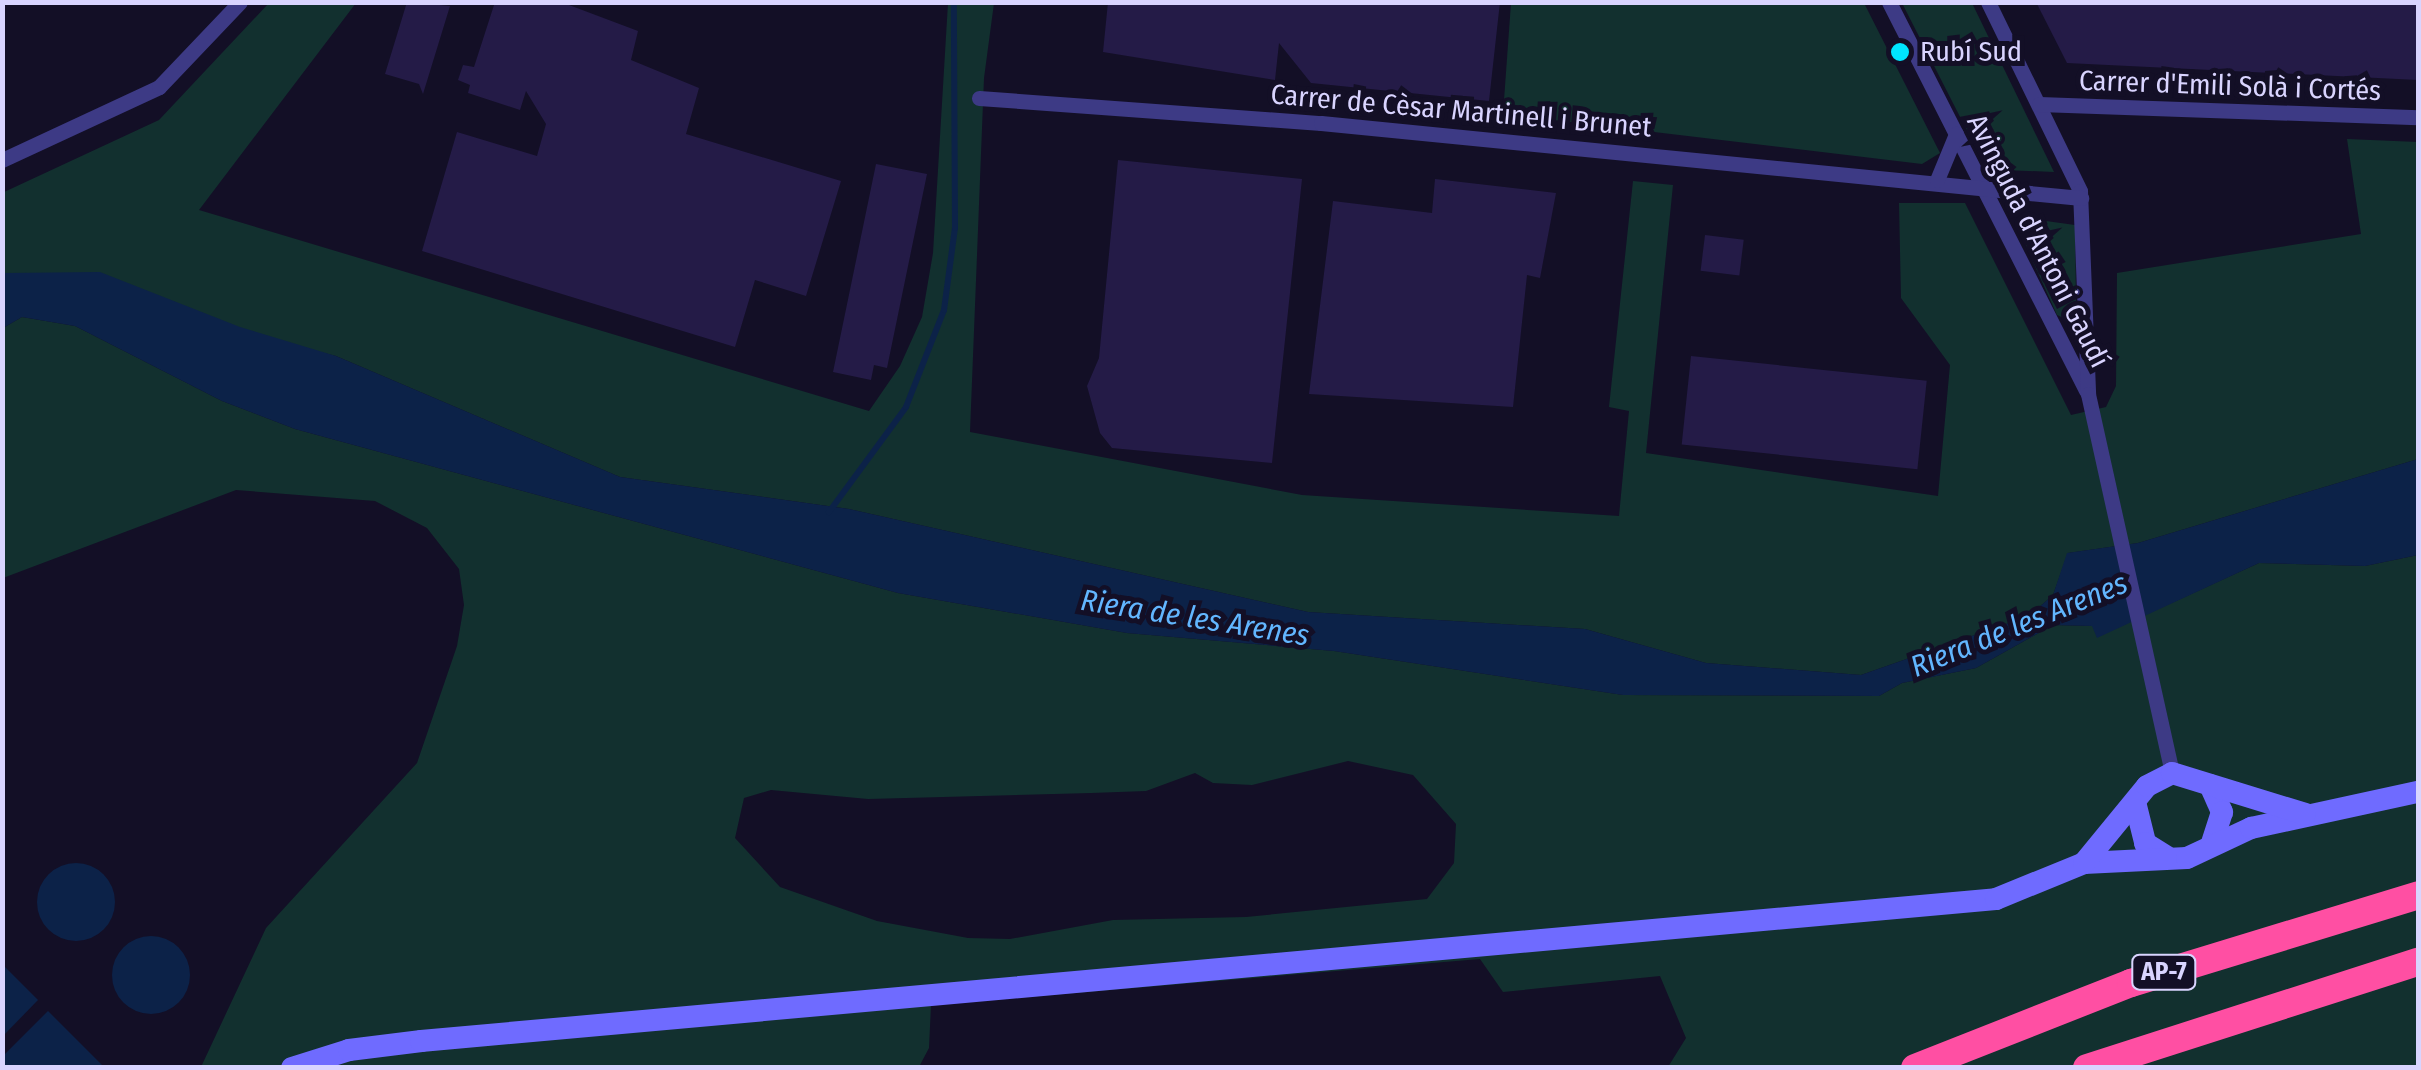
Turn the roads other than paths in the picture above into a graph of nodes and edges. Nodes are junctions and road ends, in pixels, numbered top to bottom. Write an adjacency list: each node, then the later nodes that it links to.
1 (240, 2): 8 (street)
2 (1889, 2): 7 (street, Avinguda d'Antoni Gaudí)
3 (1988, 2): 5 (street, Avinguda d'Antoni Gaudí)
4 (979, 98): 9 (street, Carrer de Cèsar Martinell i Brunet)
5 (2039, 104): 6 (street, Carrer d'Emili Solà i Cortés); 11 (street, Avinguda d'Antoni Gaudí)
6 (2418, 117)
7 (1956, 134): 9 (street); 10 (street, Avinguda d'Antoni Gaudí)
8 (2, 160)
9 (1937, 180): 10 (street, Carrer de Cèsar Martinell i Brunet)
10 (1982, 184): 11 (street, Carrer de Cèsar Martinell i Brunet); 12 (street, Avinguda d'Antoni Gaudí)
11 (2081, 198): 12 (street, Avinguda d'Antoni Gaudí)
12 (2088, 394): 13 (street, Avinguda d'Antoni Gaudí)
13 (2172, 773): 14 (main road); 16 (main road)
14 (2210, 785): 17 (main road); 18 (main road)
15 (2418, 792): 17 (main road)
16 (2136, 806): 19 (main road); 20 (main road)
17 (2305, 814): 18 (main road)
18 (2211, 844): 19 (main road)
19 (2166, 856): 20 (main road)
20 (2084, 863): 23 (main road)
21 (2418, 895): 24 (highway, AP-7)
22 (2418, 962): 25 (highway, AP-7)
23 (292, 1068)
24 (1915, 1068)
25 (2087, 1068)

